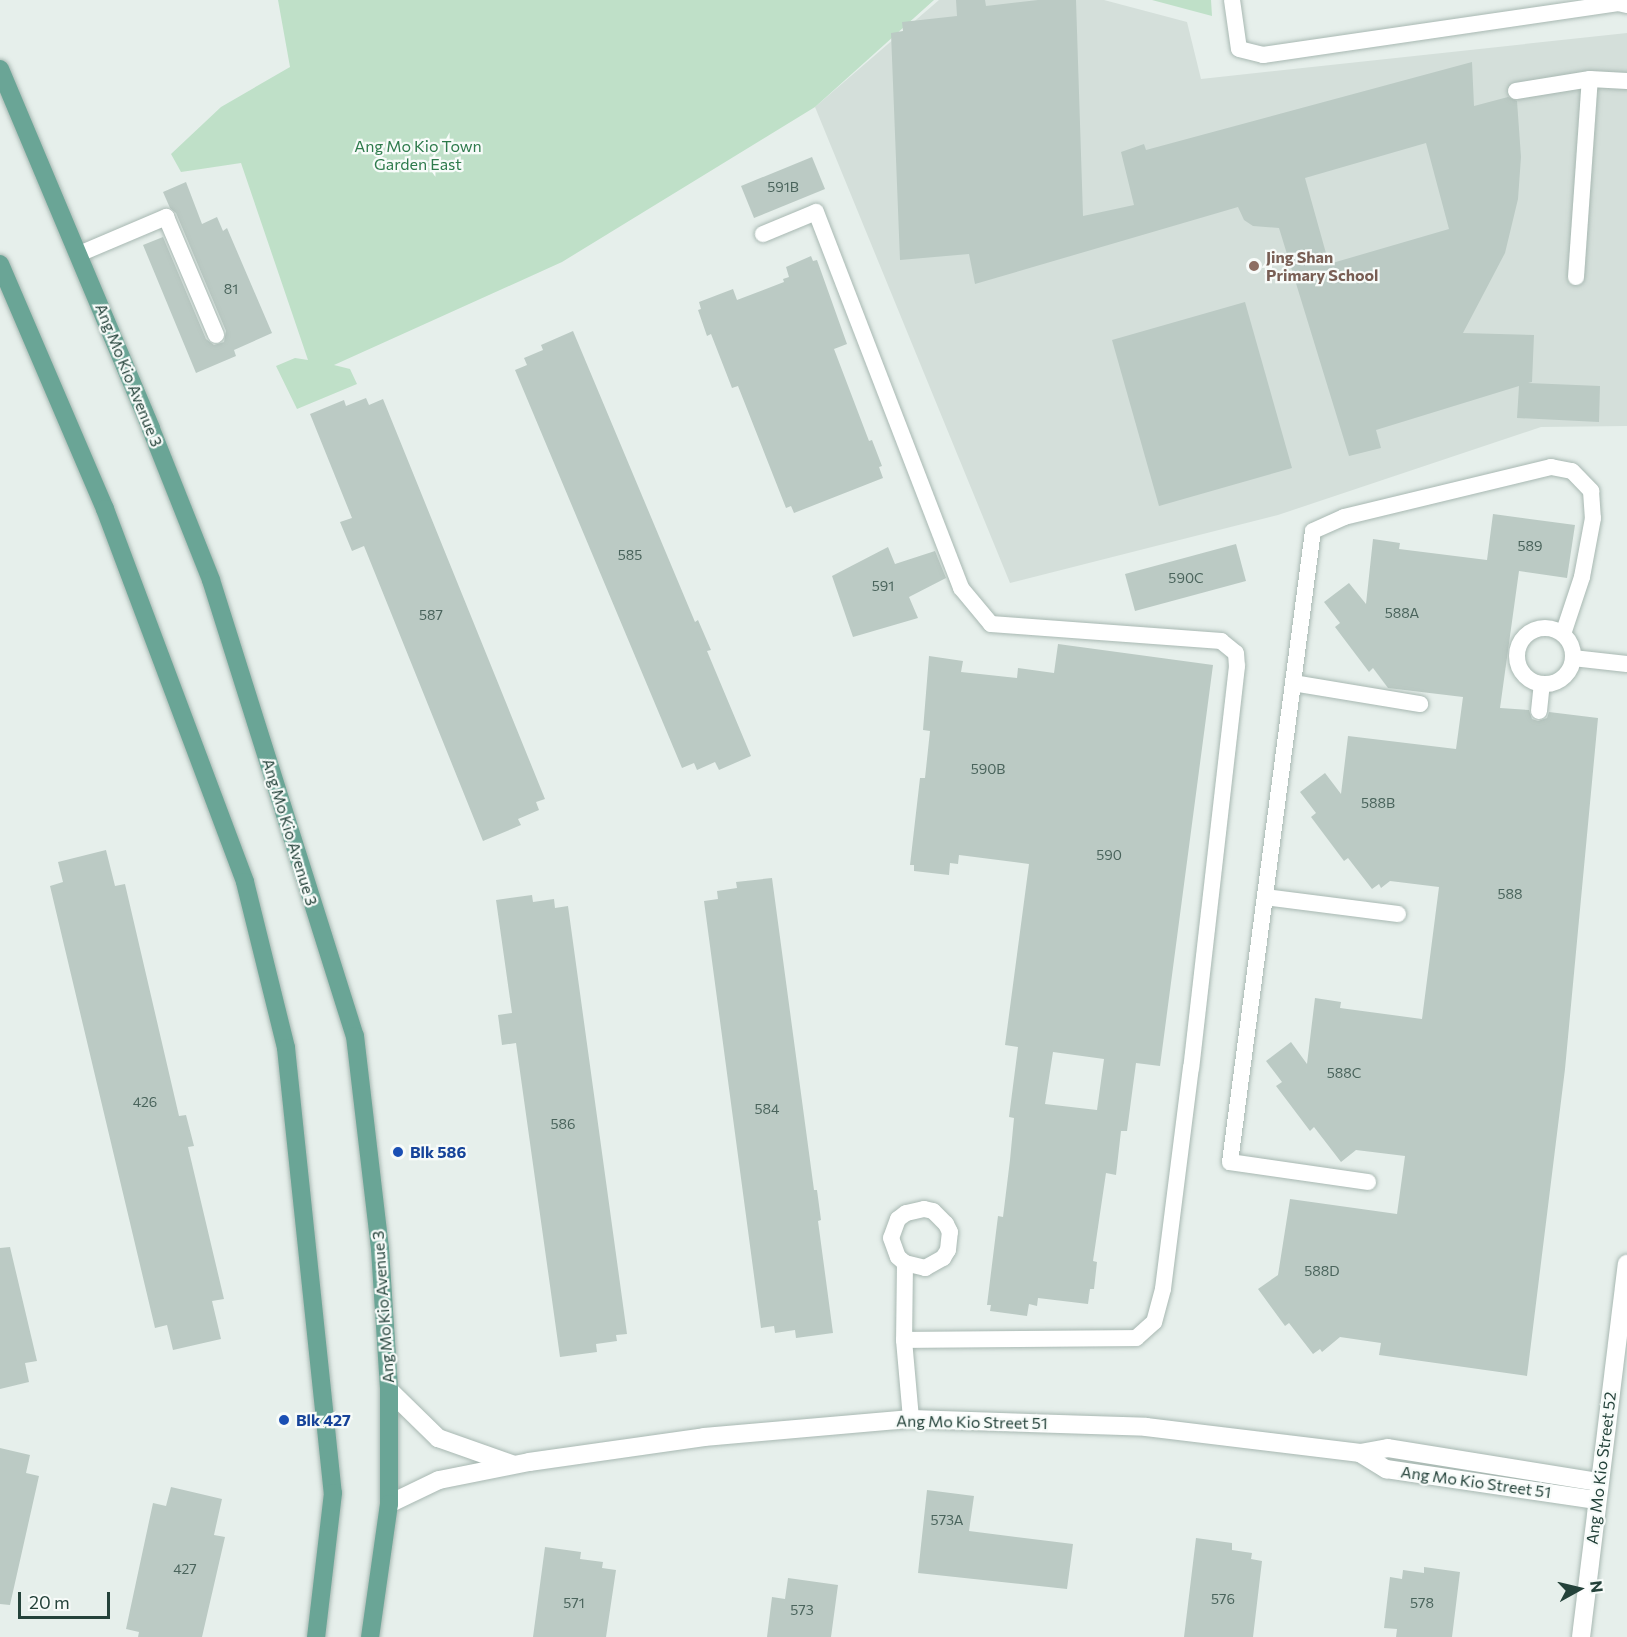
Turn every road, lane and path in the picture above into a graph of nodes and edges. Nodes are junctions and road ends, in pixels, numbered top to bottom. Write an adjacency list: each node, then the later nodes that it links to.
1 (1232, 0): 3 (lane)
2 (1621, 3): 3 (lane)
3 (1522, 8)
4 (0, 69): 9 (main road, Ang Mo Kio Avenue 3)
5 (1590, 79): 6 (lane); 7 (lane); 11 (lane)
6 (1627, 81)
7 (1516, 91)
8 (763, 234): 25 (lane)
9 (79, 254): 12 (lane); 26 (main road, Ang Mo Kio Avenue 3)
10 (0, 264): 31 (main road)
11 (1576, 277)
12 (216, 335)
13 (1563, 634): 14 (lane); 16 (lane); 17 (lane)
14 (1573, 658): 15 (lane); 17 (lane)
15 (1627, 664)
16 (1293, 683): 18 (lane); 20 (lane)
17 (1542, 684): 19 (lane)
18 (1420, 704)
19 (1539, 711)
20 (1265, 897): 21 (lane); 22 (lane)
21 (1398, 914)
22 (1368, 1182)
23 (905, 1263): 25 (lane)
24 (1627, 1264): 29 (street, Ang Mo Kio Street 52)
25 (904, 1340): 27 (lane)
26 (389, 1390): 28 (street, Ang Mo Kio Street 51); 30 (main road, Ang Mo Kio Avenue 3)
27 (910, 1419): 28 (street, Ang Mo Kio Street 51); 29 (street, Ang Mo Kio Street 51)
28 (514, 1465): 30 (street, Ang Mo Kio Street 51)
29 (1598, 1491): 33 (street, Ang Mo Kio Street 52)
30 (389, 1504): 32 (main road, Ang Mo Kio Avenue 3)
31 (316, 1637)
32 (370, 1637)
33 (1581, 1637)

